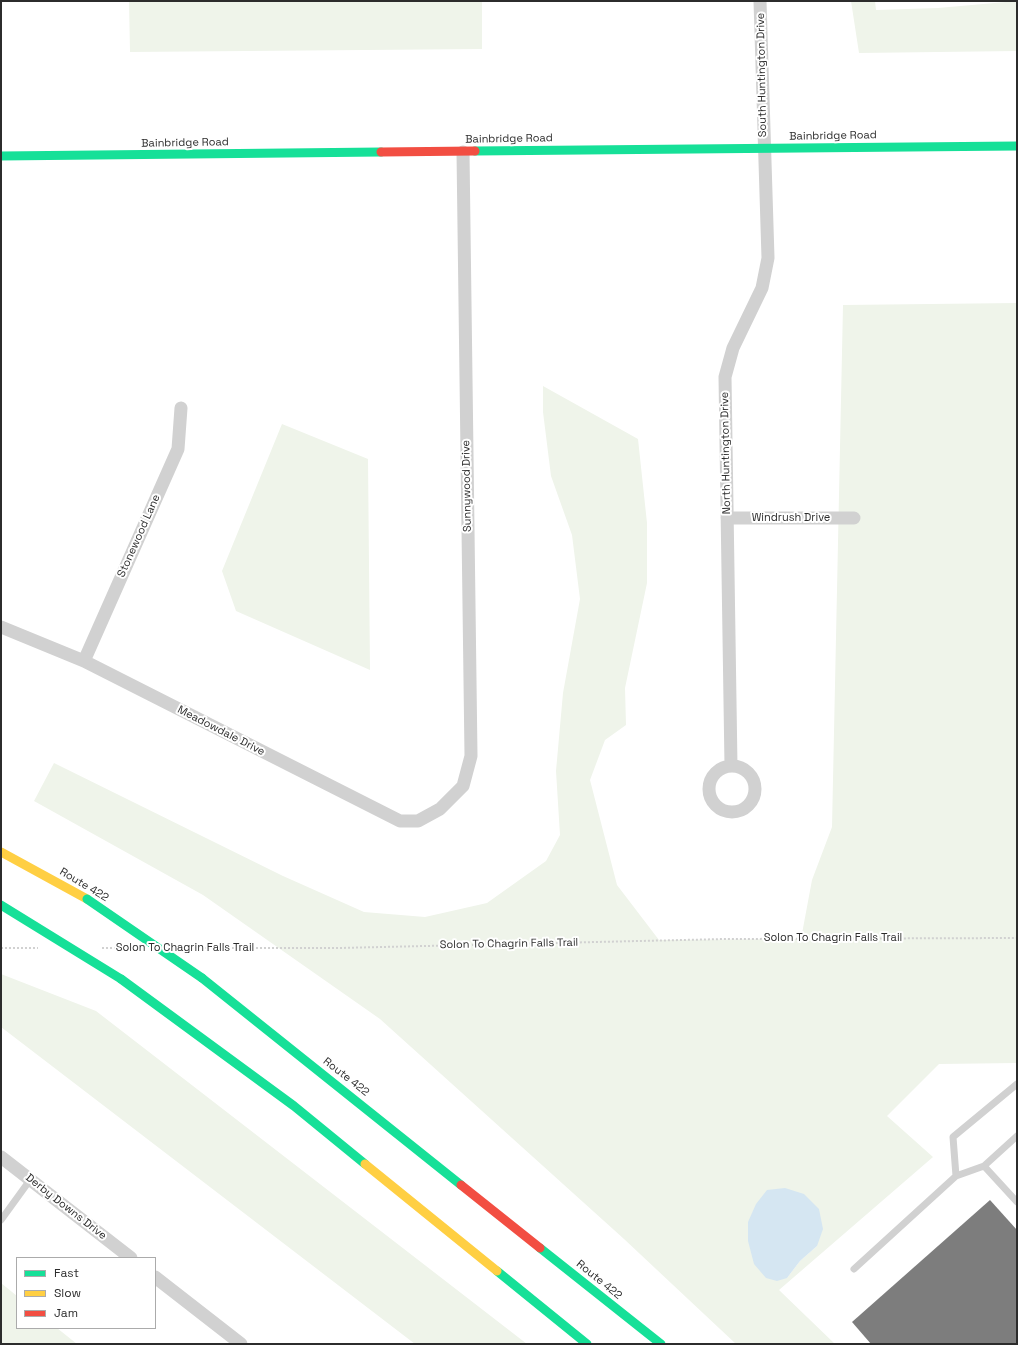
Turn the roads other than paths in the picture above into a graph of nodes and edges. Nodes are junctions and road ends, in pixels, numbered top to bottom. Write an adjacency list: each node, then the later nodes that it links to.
1 (760, 1): 3 (street, South Huntington Drive)
2 (1017, 146): 3 (main road, Bainbridge Road)
3 (764, 149): 4 (main road, Bainbridge Road); 7 (street, North Huntington Drive)
4 (463, 152): 5 (main road, Bainbridge Road); 12 (street, Sunnywood Drive)
5 (1, 156)
6 (181, 408): 10 (street, Stonewood Lane)
7 (727, 518): 8 (street, Windrush Drive); 11 (street, North Huntington Drive)
8 (854, 518)
9 (1, 627): 10 (street, Meadowdale Drive)
10 (84, 661): 12 (street, Meadowdale Drive)
11 (731, 766)
12 (440, 809)
13 (1, 852): 28 (main road, Route 422, bridge)
14 (1, 905): 27 (main road, bridge)
15 (1017, 1084): 19 (lane)
16 (1017, 1136): 18 (lane)
17 (1, 1157): 20 (street, Derby Downs Drive)
18 (984, 1166): 19 (lane); 21 (lane)
19 (956, 1176): 24 (lane)
20 (30, 1180): 22 (lane); 23 (street, Derby Downs Drive)
21 (1017, 1202)
22 (1, 1220)
23 (130, 1257)
24 (854, 1269)
25 (156, 1278): 26 (street)
26 (241, 1344)
27 (587, 1344)
28 (661, 1344)

